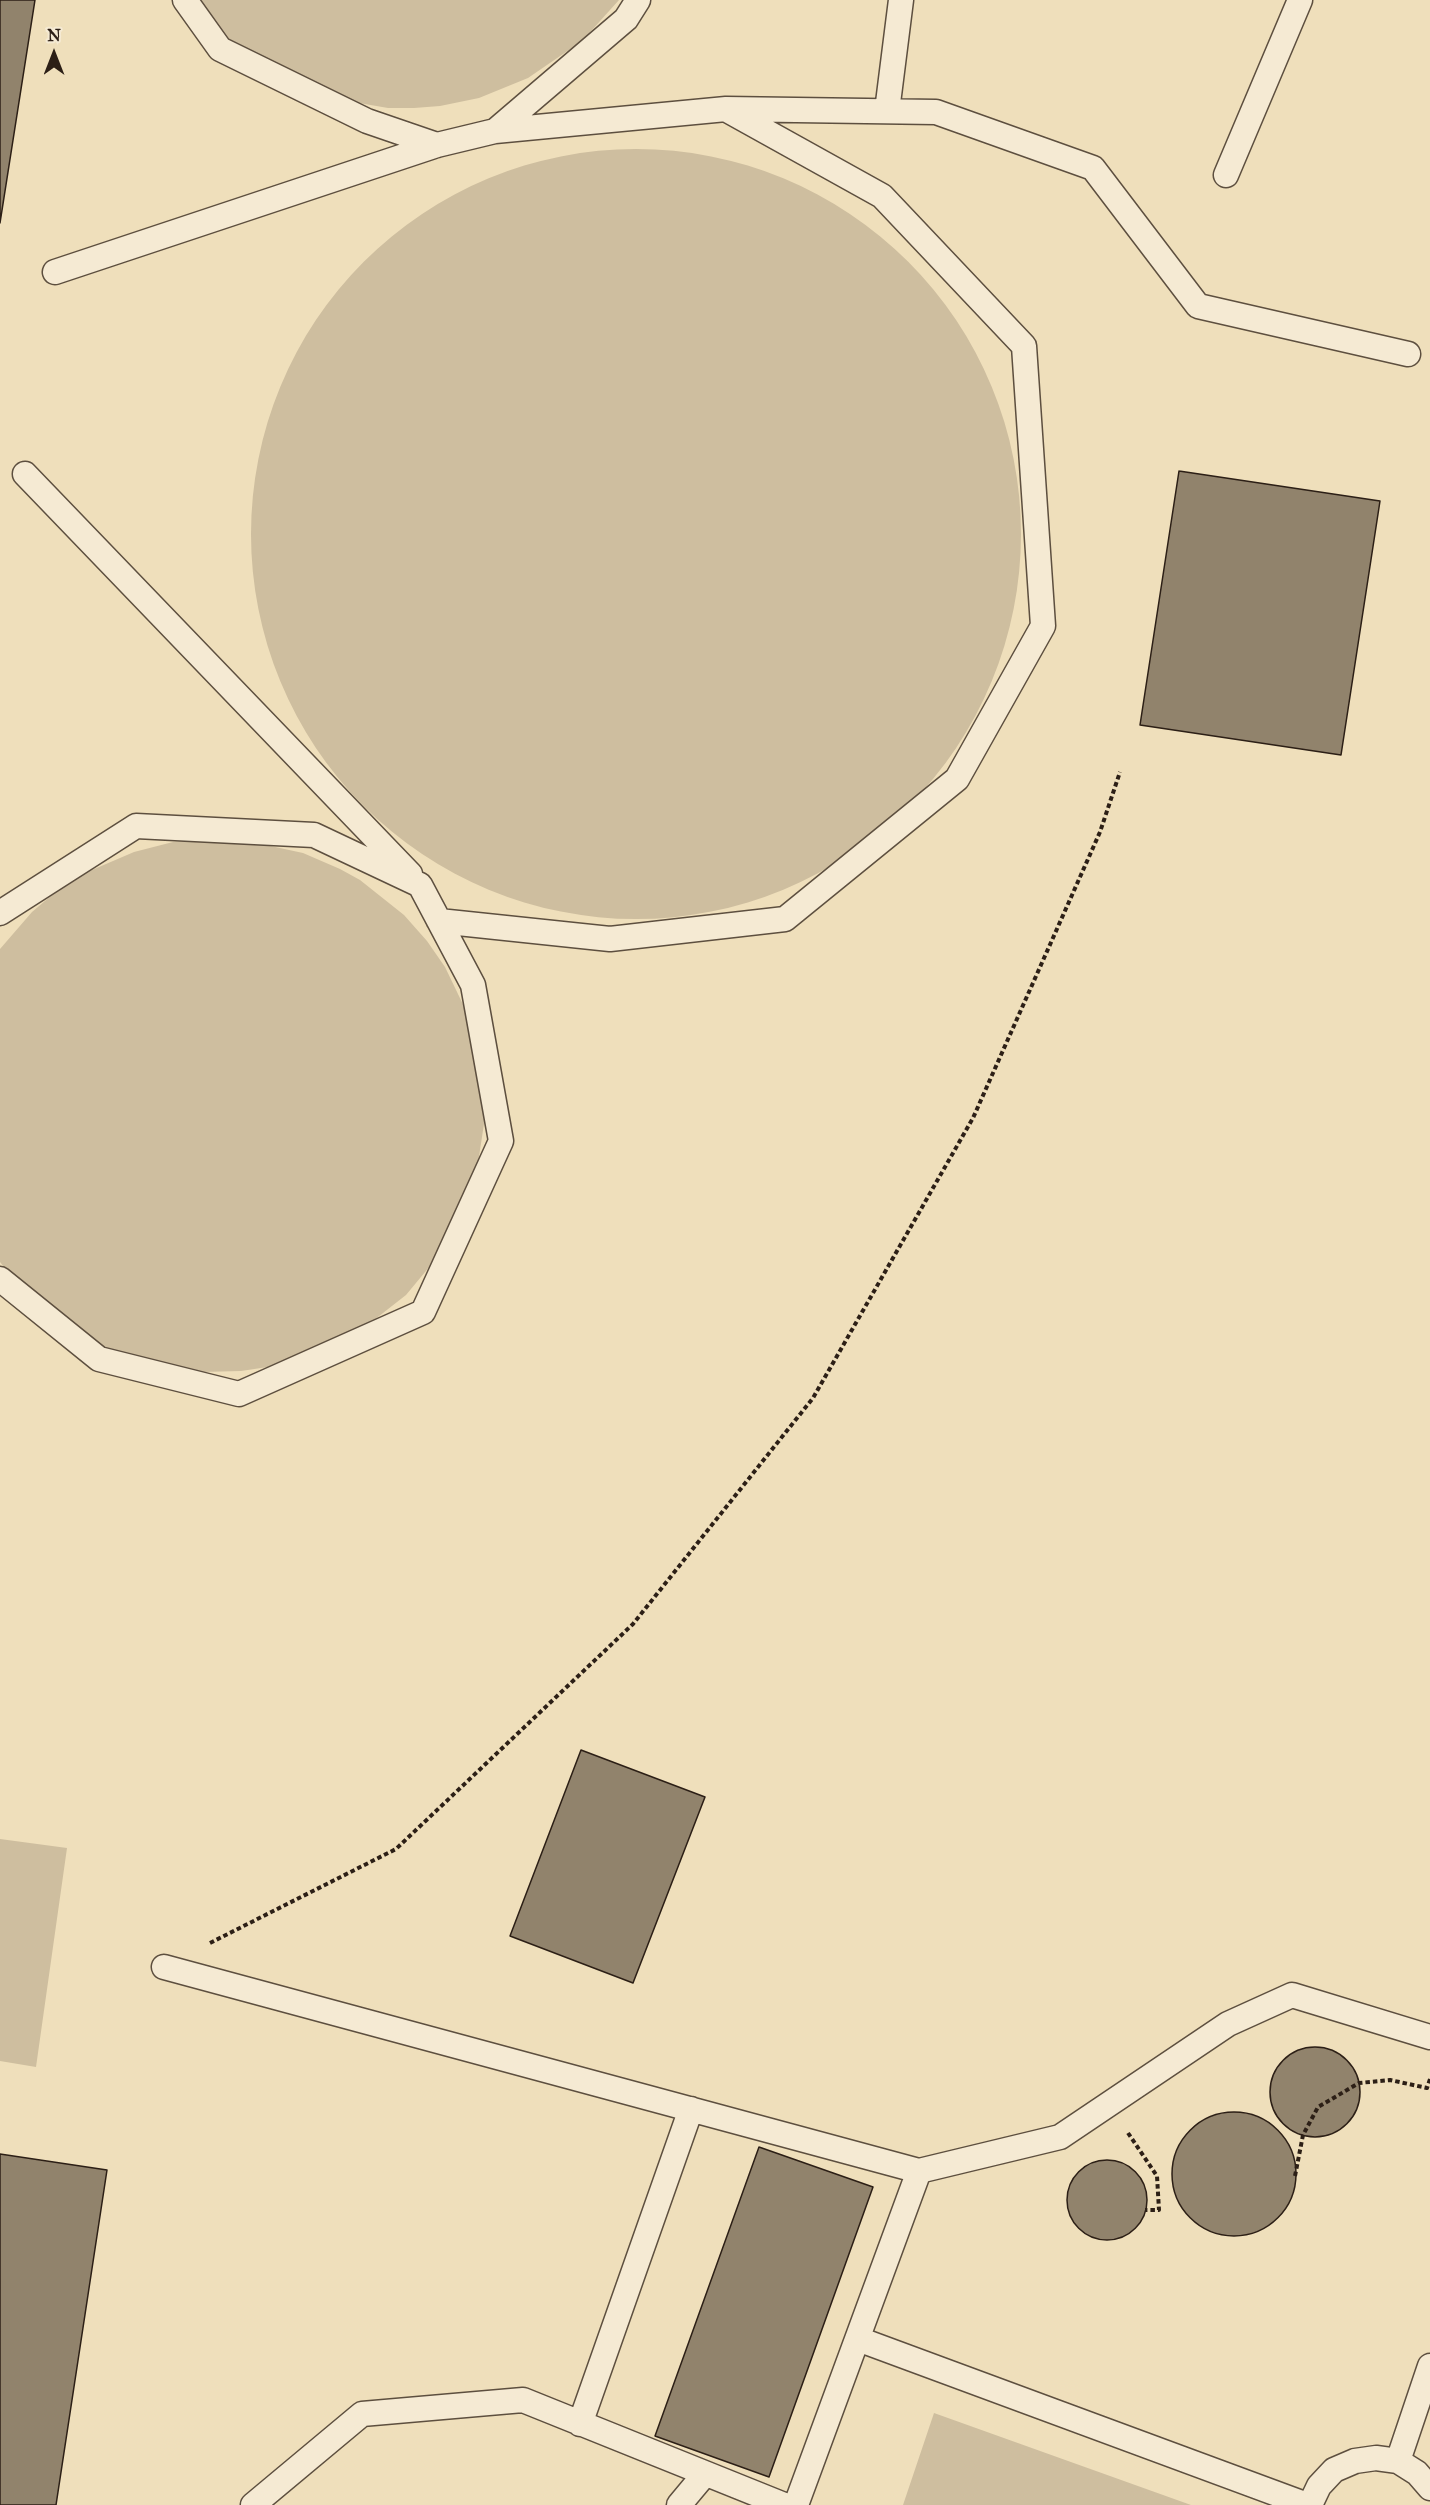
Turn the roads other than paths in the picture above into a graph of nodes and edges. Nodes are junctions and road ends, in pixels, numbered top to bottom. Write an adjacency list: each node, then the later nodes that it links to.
1 (185, 0): 8 (lane)
2 (638, 0): 7 (lane)
3 (901, 0): 6 (lane)
4 (1300, 0): 9 (lane)
5 (726, 109): 6 (lane); 7 (lane); 15 (lane)
6 (887, 111): 11 (lane)
7 (495, 131): 8 (lane)
8 (437, 145): 10 (lane)
9 (1226, 175)
10 (55, 272)
11 (1408, 354)
12 (25, 474): 13 (lane)
13 (420, 885): 14 (lane); 15 (lane)
14 (0, 913)
15 (439, 921): 16 (lane)
16 (0, 1279)
17 (164, 1967): 19 (lane)
18 (1430, 2037): 20 (lane)
19 (691, 2109): 20 (lane); 23 (lane)
20 (919, 2170): 21 (lane)
21 (858, 2339): 30 (lane); 31 (lane)
22 (1430, 2366): 24 (lane)
23 (580, 2424): 25 (lane); 27 (lane)
24 (1398, 2462): 26 (lane); 31 (lane)
25 (704, 2475): 28 (lane); 29 (lane)
26 (1430, 2488)
27 (253, 2505)
28 (679, 2505)
29 (784, 2505)
30 (796, 2505)
31 (1309, 2505)

